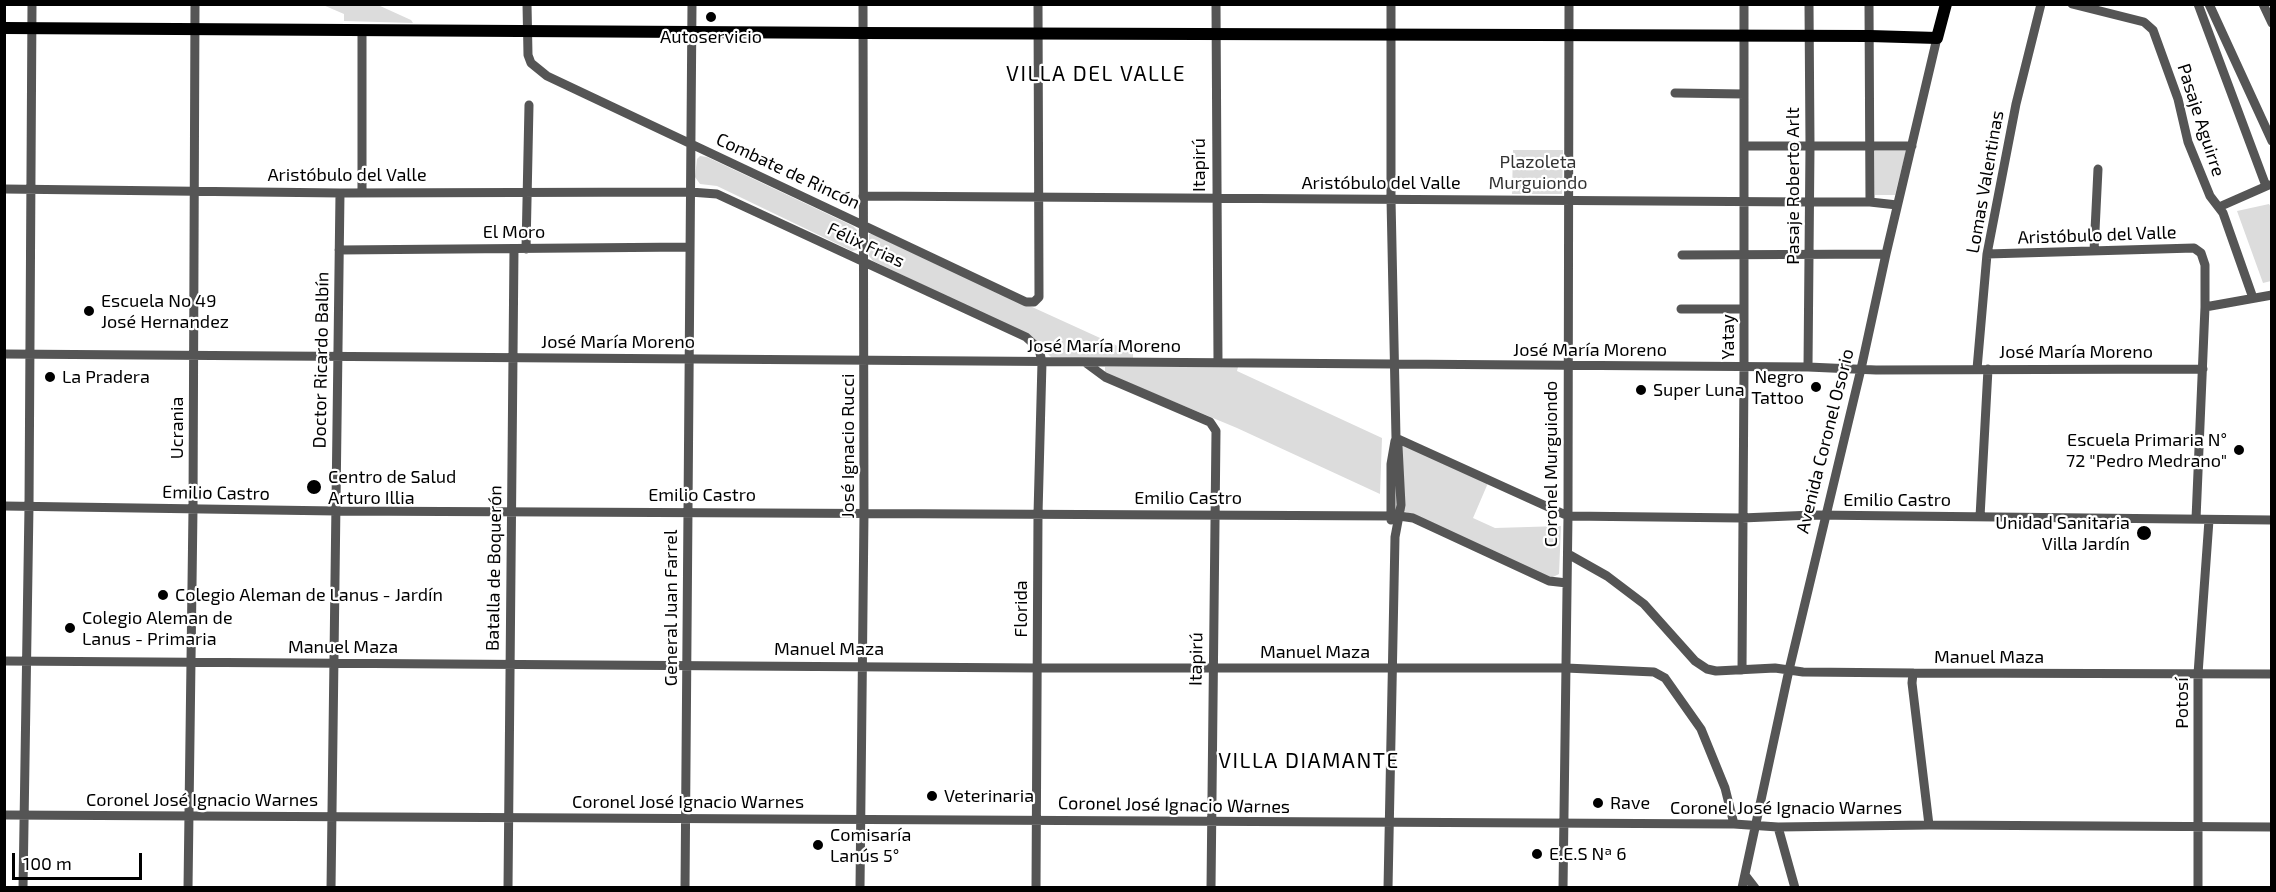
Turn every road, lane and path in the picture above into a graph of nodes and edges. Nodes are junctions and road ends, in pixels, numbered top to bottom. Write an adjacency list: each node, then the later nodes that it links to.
1 (32, 4): 21 (street)
2 (195, 4): 22 (street, Ucrania)
3 (527, 4): 24 (street)
4 (692, 4): 25 (street, General Juan Farrel)
5 (863, 4): 26 (street, José Ignacio Rucci)
6 (1038, 4): 27 (street)
7 (1216, 4): 28 (street, Itapirú)
8 (1391, 4): 29 (street)
9 (1569, 4): 30 (street, Coronel Murguiondo)
10 (1743, 4): 31 (street, Yatay)
11 (1809, 4): 32 (street, Pasaje Roberto Arlt)
12 (1869, 4): 33 (street)
13 (1946, 4): 34 (main road, Avenida Coronel Osorio)
14 (2041, 4): 72 (street, Lomas Valentinas)
15 (2072, 4): 62 (street, Pasaje Aguirre)
16 (2198, 4): 45 (street)
17 (2209, 4): 38 (street)
18 (2263, 4): 19 (street)
19 (2271, 23)
20 (4, 28): 21 (main road)
21 (32, 28): 22 (main road); 47 (street)
22 (195, 28): 23 (main road); 48 (street, Ucrania)
23 (362, 30): 24 (main road); 49 (street)
24 (527, 30): 25 (main road); 39 (street, Combate de Rincón)
25 (692, 32): 26 (main road); 39 (street, General Juan Farrel)
26 (863, 33): 27 (main road); 53 (street, José Ignacio Rucci)
27 (1038, 34): 28 (main road); 54 (street)
28 (1216, 34): 29 (main road); 55 (street, Itapirú)
29 (1391, 35): 30 (main road); 56 (street)
30 (1569, 35): 31 (main road); 57 (street, Coronel Murguiondo)
31 (1744, 35): 32 (main road); 36 (street, Yatay)
32 (1809, 36): 33 (main road); 42 (street, Pasaje Roberto Arlt)
33 (1870, 36): 34 (main road); 40 (street)
34 (1937, 38): 43 (street, Avenida Coronel Osorio)
35 (1675, 93): 36 (street)
36 (1744, 94): 41 (street, Yatay)
37 (529, 105): 50 (street)
38 (2271, 141)
39 (690, 142): 51 (street, General Juan Farrel); 63 (street, Combate de Rincón)
40 (1870, 145): 42 (street); 43 (street); 60 (street)
41 (1744, 146): 42 (street); 58 (street, Yatay)
42 (1810, 146): 59 (street, Pasaje Roberto Arlt)
43 (1912, 146): 61 (street, Avenida Coronel Osorio)
44 (2098, 169): 68 (street)
45 (2269, 185): 62 (street)
46 (4, 189): 47 (street, Aristóbulo del Valle)
47 (30, 189): 48 (street, Aristóbulo del Valle); 81 (street)
48 (194, 191): 52 (street, Aristóbulo del Valle); 83 (street, Ucrania)
49 (362, 192): 50 (street, Aristóbulo del Valle); 52 (street, Aristóbulo del Valle)
50 (527, 192): 51 (street, Aristóbulo del Valle); 66 (street)
51 (690, 192): 64 (street, General Juan Farrel); 74 (street, Félix Frias)
52 (340, 193): 67 (street, Doctor Ricardo Balbín)
53 (863, 196): 54 (street, Aristóbulo del Valle); 63 (street, José Ignacio Rucci)
54 (1038, 198): 55 (street, Aristóbulo del Valle); 63 (street, Combate de Rincón)
55 (1216, 198): 56 (street, Aristóbulo del Valle); 88 (street, Itapirú)
56 (1391, 199): 57 (street, Aristóbulo del Valle); 90 (street)
57 (1568, 201): 58 (street, Aristóbulo del Valle); 91 (street, Coronel Murguiondo)
58 (1743, 202): 59 (street, Aristóbulo del Valle); 69 (street, Yatay)
59 (1810, 202): 60 (street, Aristóbulo del Valle); 70 (street, Pasaje Roberto Arlt)
60 (1870, 202): 61 (street, Aristóbulo del Valle)
61 (1898, 205): 71 (street, Avenida Coronel Osorio)
62 (2219, 207): 76 (street, Pasaje Aguirre)
63 (864, 224): 74 (street, José Ignacio Rucci)
64 (690, 247): 66 (street, El Moro); 85 (street, General Juan Farrel)
65 (514, 249): 66 (street, El Moro); 67 (street, El Moro); 84 (street, Batalla de Boquerón)
66 (526, 249)
67 (339, 250): 82 (street, Doctor Ricardo Balbín)
68 (2094, 251): 72 (street, Aristóbulo del Valle); 77 (street, Aristóbulo del Valle)
69 (1744, 254): 70 (street); 73 (street); 79 (street, Yatay)
70 (1810, 254): 71 (street); 93 (street, Pasaje Roberto Arlt)
71 (1886, 254): 94 (street, Avenida Coronel Osorio)
72 (1987, 254): 95 (street, Lomas Valentinas)
73 (1682, 255)
74 (864, 262): 86 (street, José Ignacio Rucci); 87 (street, Félix Frias)
75 (2271, 295): 76 (street)
76 (2253, 298): 77 (street)
77 (2205, 307): 97 (street)
78 (1681, 309): 79 (street)
79 (1744, 309): 92 (street, Yatay)
80 (4, 354): 81 (street, José María Moreno)
81 (29, 354): 83 (street, José María Moreno); 100 (street)
82 (337, 356): 83 (street, José María Moreno); 84 (street, José María Moreno); 102 (street, Doctor Ricardo Balbín)
83 (194, 357): 101 (street, Ucrania)
84 (513, 358): 85 (street, José María Moreno); 103 (street, Batalla de Boquerón)
85 (689, 358): 86 (street, José María Moreno); 104 (street, General Juan Farrel)
86 (864, 360): 87 (street, José María Moreno); 105 (street, José Ignacio Rucci)
87 (1042, 362): 89 (street, José María Moreno); 106 (street, Florida)
88 (1218, 362): 89 (street, José María Moreno); 90 (street, José María Moreno)
89 (1086, 363): 107 (street, Itapirú)
90 (1395, 365): 91 (street, José María Moreno); 98 (street)
91 (1568, 366): 92 (street, José María Moreno); 109 (street, Coronel Murguiondo)
92 (1744, 367): 93 (street, José María Moreno); 112 (street, Yatay)
93 (1808, 367): 94 (street, José María Moreno)
94 (1861, 369): 95 (street, José María Moreno); 110 (street, Avenida Coronel Osorio)
95 (1977, 369): 96 (street, José María Moreno)
96 (1988, 369): 97 (street, José María Moreno); 111 (street)
97 (2203, 369): 113 (street)
98 (1396, 438): 108 (street); 109 (street, Emilio Castro)
99 (4, 506): 100 (street, Emilio Castro)
100 (29, 506): 101 (street, Emilio Castro); 119 (street)
101 (193, 509): 102 (street, Emilio Castro); 120 (street, Ucrania)
102 (336, 511): 103 (street, Emilio Castro); 121 (street, Doctor Ricardo Balbín)
103 (511, 511): 104 (street, Emilio Castro); 122 (street, Batalla de Boquerón)
104 (688, 512): 105 (street, Emilio Castro); 124 (street, General Juan Farrel)
105 (864, 513): 106 (street, Emilio Castro); 123 (street, José Ignacio Rucci)
106 (1038, 514): 107 (street, Emilio Castro); 125 (street, Florida)
107 (1214, 514): 108 (street, Emilio Castro); 126 (street, Itapirú)
108 (1395, 516): 117 (street, Emilio Castro); 127 (street)
109 (1568, 516): 112 (street, Emilio Castro); 116 (street, Coronel Murguiondo)
110 (1825, 516): 111 (street, Emilio Castro); 112 (street, Emilio Castro); 130 (street, Avenida Coronel Osorio)
111 (1980, 517): 113 (street, Emilio Castro)
112 (1742, 518): 129 (street, Yatay)
113 (2196, 519): 114 (street, Emilio Castro)
114 (2209, 520): 115 (street, Emilio Castro); 132 (street, Potosí)
115 (2271, 520)
116 (1568, 554): 117 (street, Coronel Murguiondo); 129 (street, Manuel Maza)
117 (1567, 583): 128 (street, Coronel Murguiondo)
118 (4, 661): 119 (street, Manuel Maza)
119 (26, 661): 120 (street, Manuel Maza); 135 (street)
120 (190, 663): 121 (street, Manuel Maza); 136 (street, Ucrania)
121 (334, 663): 122 (street, Manuel Maza); 137 (street, Doctor Ricardo Balbín)
122 (509, 664): 124 (street, Manuel Maza); 138 (street, Batalla de Boquerón)
123 (862, 665): 124 (street, Manuel Maza); 125 (street, Manuel Maza); 140 (street, José Ignacio Rucci)
124 (687, 666): 139 (street, General Juan Farrel)
125 (1038, 668): 126 (street, Manuel Maza); 141 (street, Florida)
126 (1212, 668): 127 (street, Manuel Maza); 142 (street, Itapirú)
127 (1392, 668): 128 (street, Manuel Maza); 143 (street)
128 (1566, 668): 144 (street, Coronel Murguiondo); 145 (street, Manuel Maza)
129 (1742, 669): 130 (street, Manuel Maza)
130 (1789, 670): 131 (street, Manuel Maza); 147 (street, Avenida Coronel Osorio)
131 (1913, 673): 132 (street, Manuel Maza); 146 (street)
132 (2198, 674): 133 (street, Manuel Maza); 149 (street, Potosí)
133 (2271, 674)
134 (4, 815): 135 (street, Coronel José Ignacio Warnes)
135 (24, 815): 136 (street, Coronel José Ignacio Warnes); 152 (street)
136 (189, 816): 137 (street, Coronel José Ignacio Warnes); 153 (street, Ucrania)
137 (331, 817): 138 (street, Coronel José Ignacio Warnes); 154 (street, Doctor Ricardo Balbín)
138 (509, 818): 139 (street, Coronel José Ignacio Warnes); 155 (street, Batalla de Boquerón)
139 (686, 819): 140 (street, Coronel José Ignacio Warnes); 156 (street, General Juan Farrel)
140 (861, 820): 141 (street, Coronel José Ignacio Warnes); 157 (street, José Ignacio Rucci)
141 (1037, 820): 142 (street, Coronel José Ignacio Warnes); 158 (street, Florida)
142 (1211, 822): 143 (street, Coronel José Ignacio Warnes); 159 (street, Itapirú)
143 (1389, 823): 144 (street, Coronel José Ignacio Warnes); 160 (street)
144 (1564, 823): 145 (street, Coronel José Ignacio Warnes); 161 (street, Coronel Murguiondo)
145 (1734, 824): 147 (street, Coronel José Ignacio Warnes)
146 (1929, 825): 148 (street, Coronel José Ignacio Warnes); 149 (street, Coronel José Ignacio Warnes)
147 (1756, 826): 148 (street, Coronel José Ignacio Warnes); 151 (street, Avenida Coronel Osorio)
148 (1778, 827): 164 (street)
149 (2198, 827): 150 (street, Coronel José Ignacio Warnes); 165 (street, Potosí)
150 (2271, 827)
151 (1745, 875): 162 (street, Avenida Coronel Osorio); 163 (street)
152 (23, 888)
153 (188, 888)
154 (331, 888)
155 (508, 888)
156 (685, 888)
157 (860, 888)
158 (1036, 888)
159 (1211, 888)
160 (1388, 888)
161 (1563, 888)
162 (1742, 888)
163 (1755, 888)
164 (1796, 888)
165 (2198, 888)

